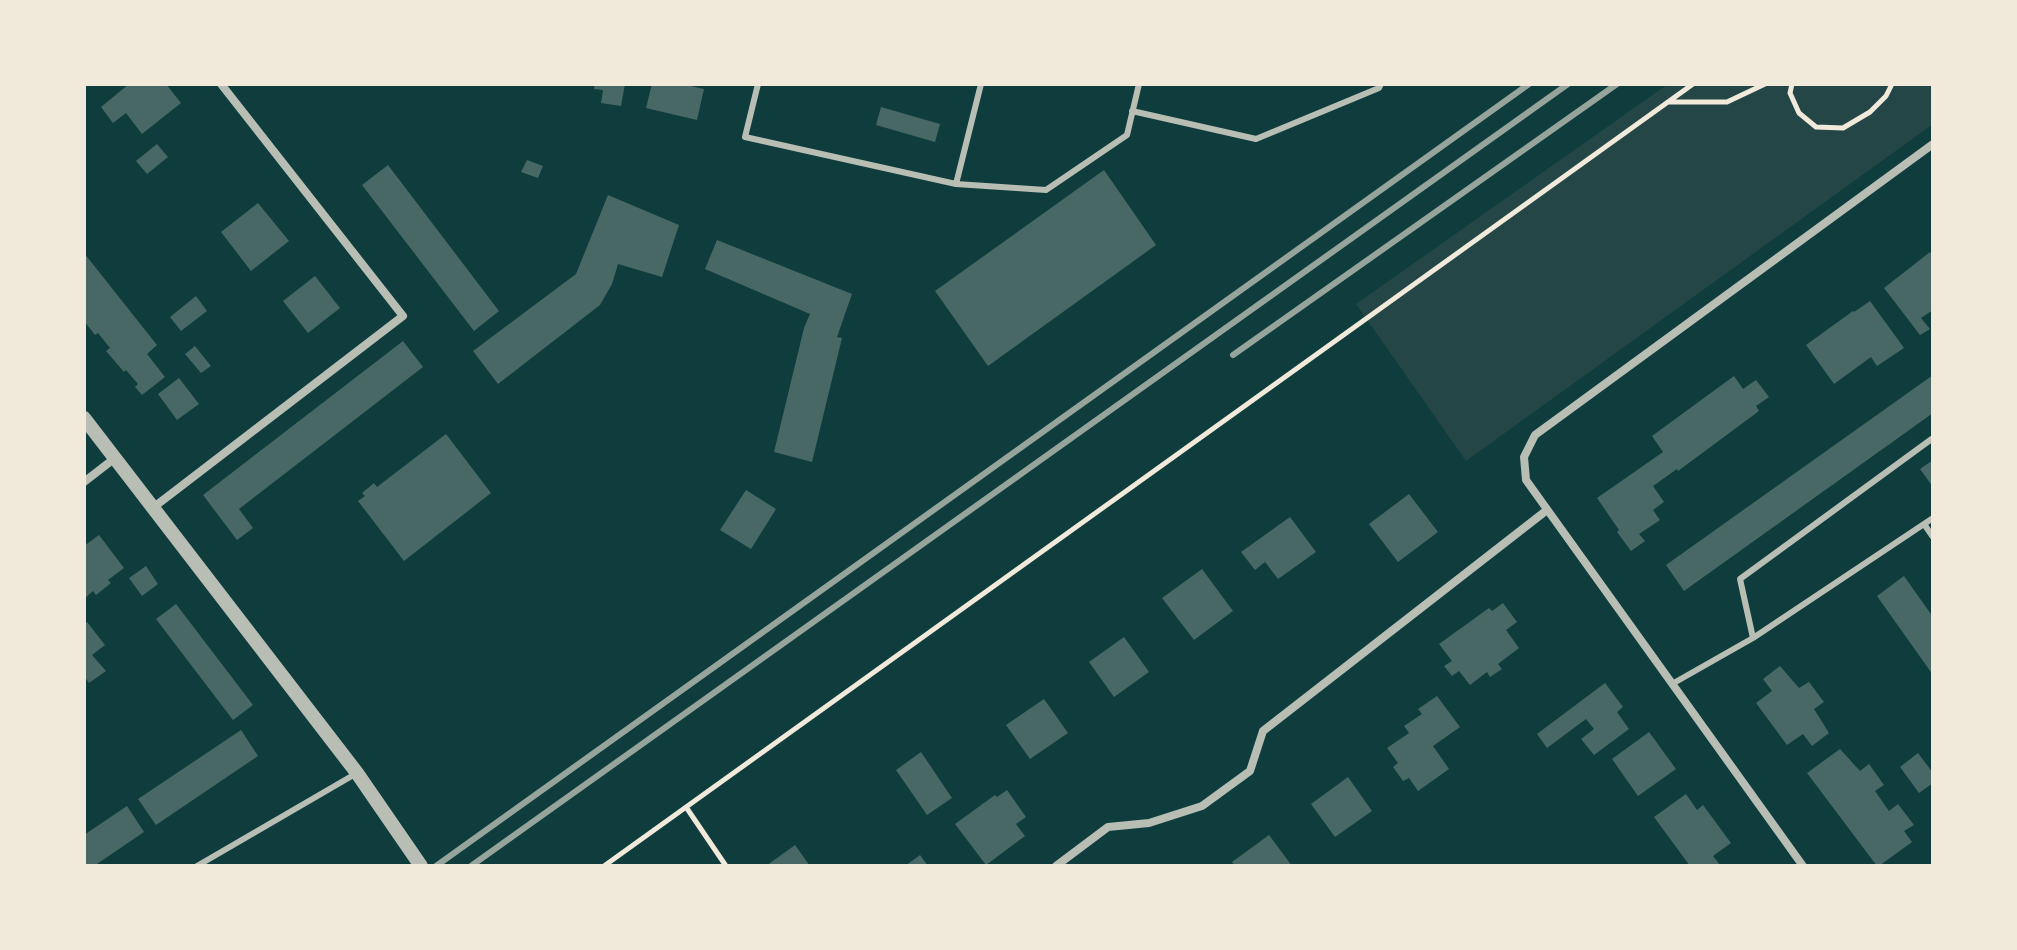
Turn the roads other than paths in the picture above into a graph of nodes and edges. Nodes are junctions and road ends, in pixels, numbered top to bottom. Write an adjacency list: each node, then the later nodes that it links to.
1 (221, 84): 13 (street)
2 (758, 84): 8 (lane)
3 (981, 84): 8 (lane)
4 (1139, 84): 6 (lane)
5 (1381, 84): 6 (lane)
6 (1132, 111): 8 (lane)
7 (1933, 144): 14 (street)
8 (956, 184)
9 (84, 418): 11 (street)
10 (1933, 438): 18 (lane)
11 (115, 458): 12 (street); 13 (street)
12 (84, 482)
13 (154, 507): 20 (street)
14 (1547, 510): 19 (street); 24 (street)
15 (1933, 518): 16 (lane)
16 (1924, 524): 17 (lane); 18 (lane)
17 (1933, 537)
18 (1753, 638): 19 (lane)
19 (1672, 684): 21 (street)
20 (357, 773): 22 (lane); 23 (street)
21 (1801, 863): 25 (street)
22 (197, 866)
23 (421, 866)
24 (1056, 866)
25 (1790, 866)

